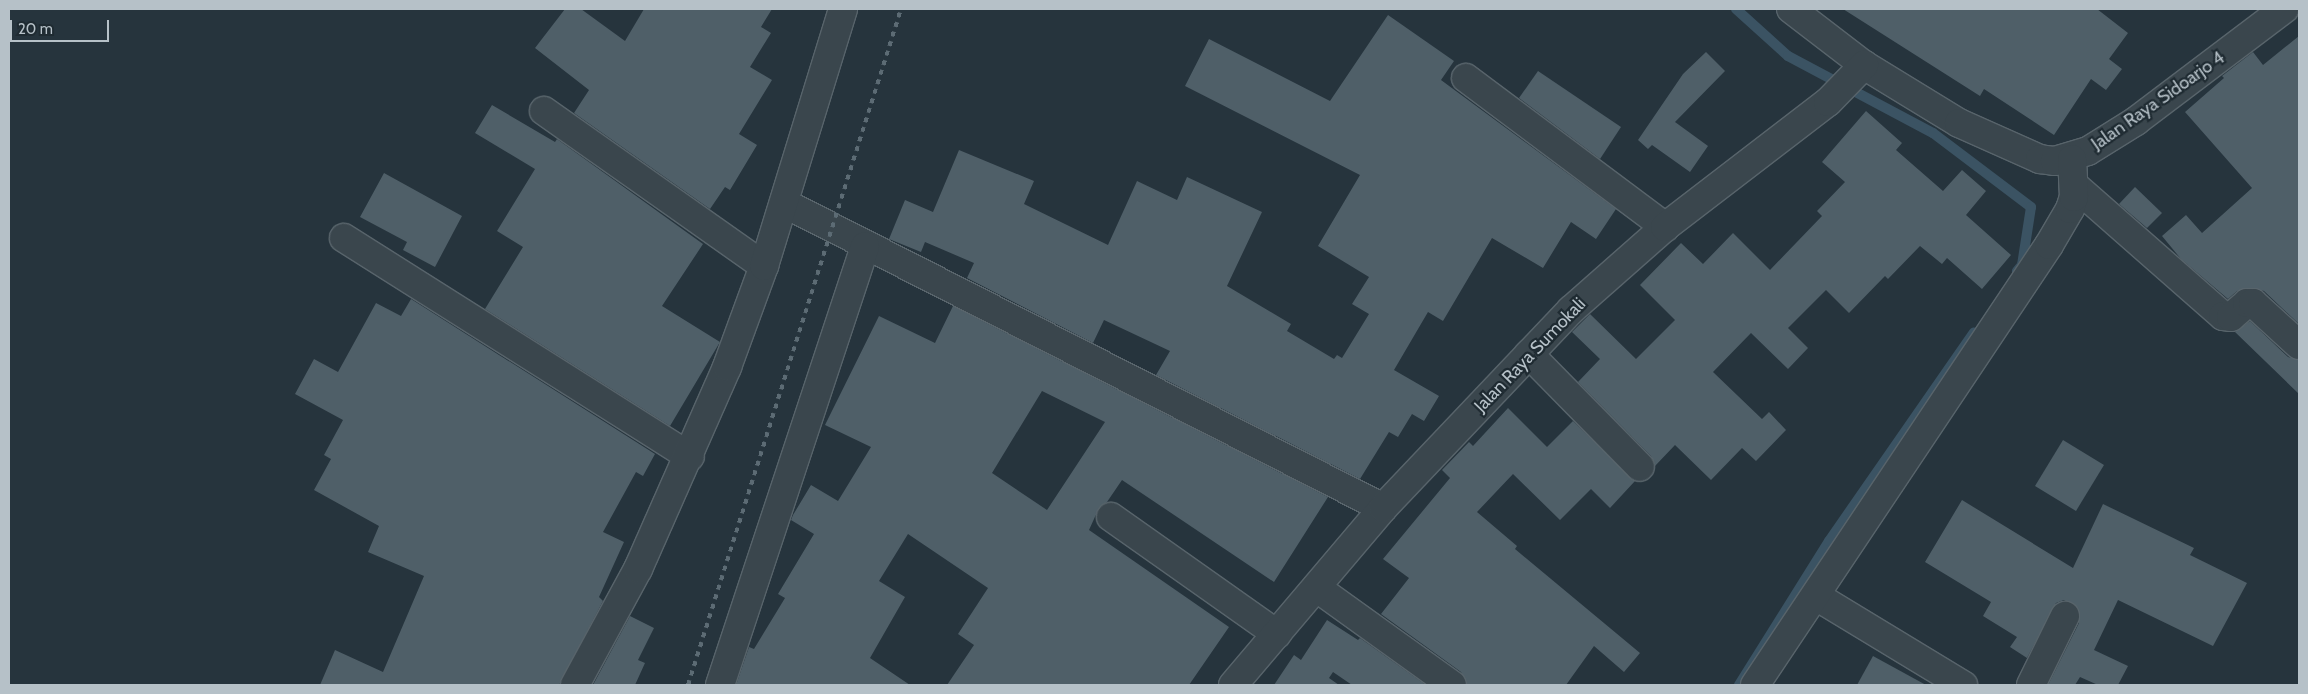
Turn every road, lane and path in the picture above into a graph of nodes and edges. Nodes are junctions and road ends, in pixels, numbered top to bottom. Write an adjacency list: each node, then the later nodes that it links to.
1 (843, 9): 9 (street)
2 (1792, 9): 5 (street, Jalan Raya Sidoarjo 4)
3 (2284, 9): 7 (street, Jalan Raya Sidoarjo 4)
4 (1466, 78): 10 (street)
5 (1852, 79): 7 (street, Jalan Raya Sidoarjo 4); 10 (street, Jalan Raya Sumokali)
6 (544, 111): 13 (street)
7 (2072, 159): 8 (street)
8 (2075, 186): 14 (street); 21 (street)
9 (784, 203): 12 (street); 13 (street)
10 (1665, 227): 15 (street, Jalan Raya Sumokali)
11 (344, 238): 16 (street)
12 (865, 246): 18 (street); 25 (street)
13 (764, 266): 16 (street)
14 (2299, 345)
15 (1529, 354): 17 (street); 18 (street, Jalan Raya Sumokali)
16 (690, 457): 24 (street)
17 (1640, 467)
18 (1383, 508): 20 (street, Jalan Raya Sumokali)
19 (1111, 517): 23 (street)
20 (1317, 588): 23 (street, Jalan Raya Sumokali); 27 (street)
21 (1816, 596): 28 (street); 29 (street)
22 (2065, 616): 30 (street)
23 (1277, 634): 26 (street, Jalan Raya Sumokali)
24 (575, 685)
25 (720, 685)
26 (1233, 685)
27 (1452, 685)
28 (1755, 685)
29 (1963, 685)
30 (2031, 685)

